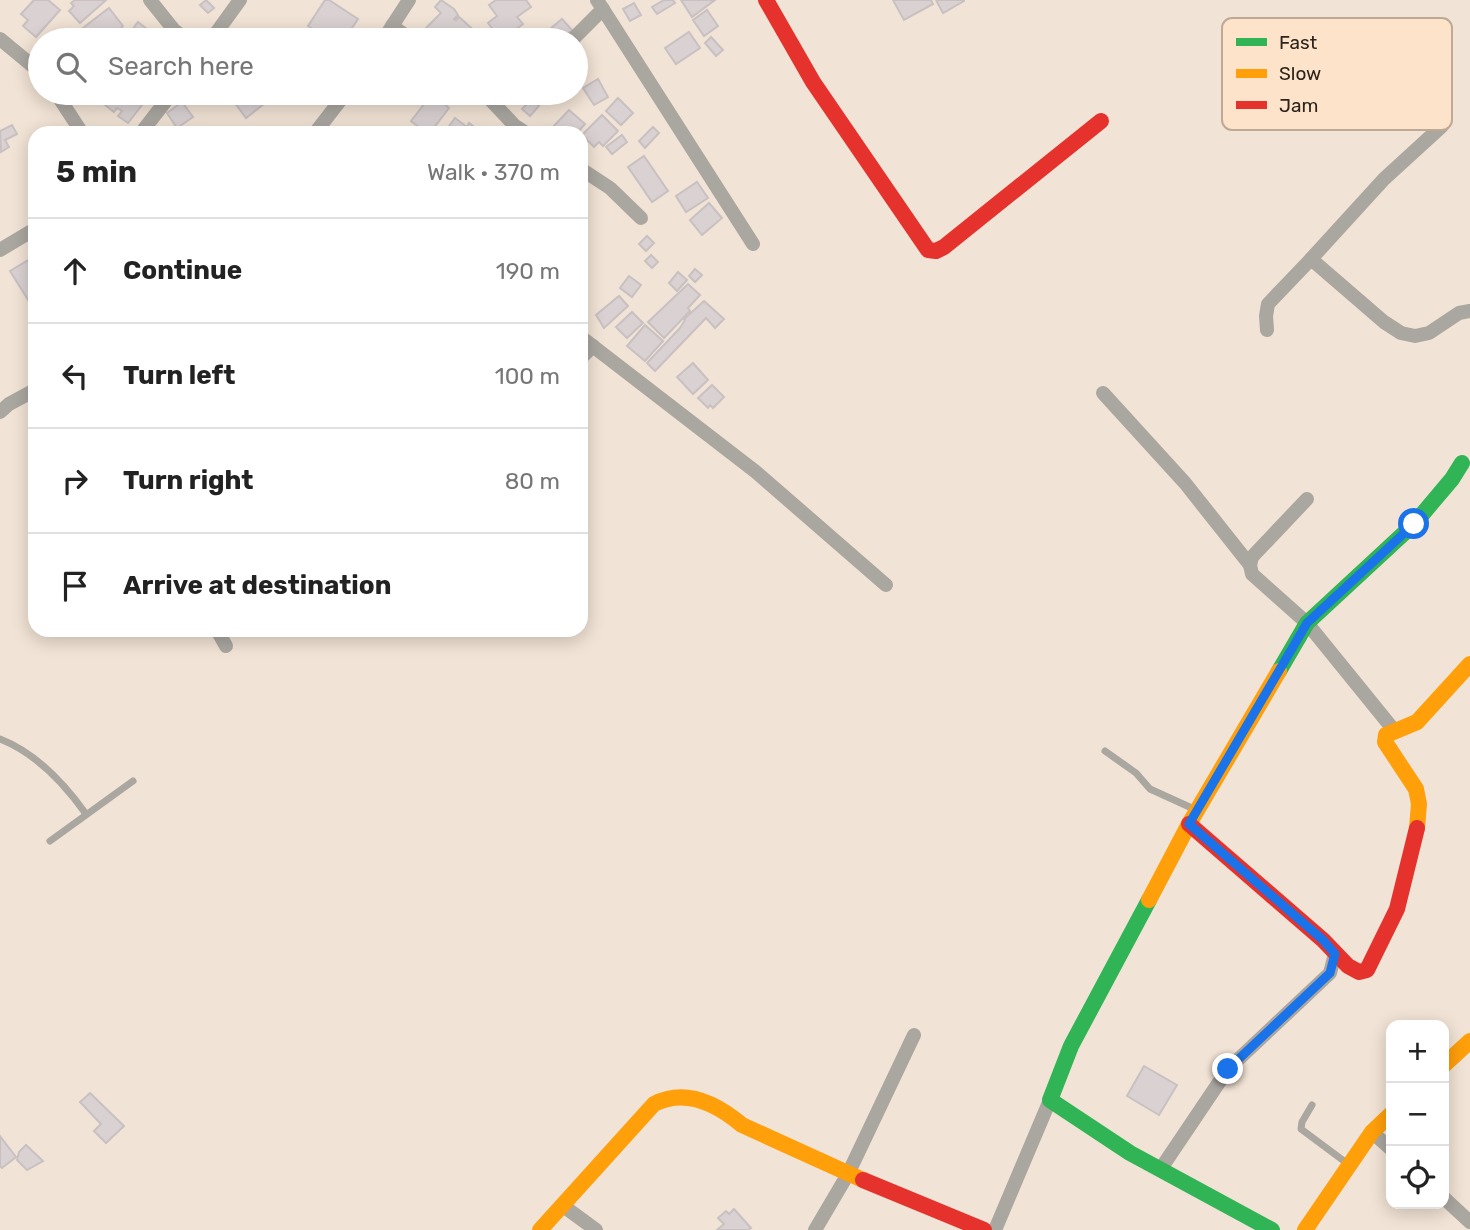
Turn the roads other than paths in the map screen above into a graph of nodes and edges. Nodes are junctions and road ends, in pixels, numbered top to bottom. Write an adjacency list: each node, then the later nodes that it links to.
1 (150, 0): 7 (street)
2 (240, 0): 8 (street)
3 (409, 0): 6 (street)
4 (766, 0): 17 (street)
5 (600, 5): 10 (street); 26 (street)
6 (392, 26): 9 (street)
7 (172, 28)
8 (220, 28)
9 (395, 28)
10 (582, 28)
11 (0, 39): 12 (street)
12 (28, 62)
13 (64, 105): 18 (street)
14 (163, 105): 19 (street)
15 (337, 105): 20 (street)
16 (495, 105): 21 (street)
17 (1101, 121)
18 (77, 126)
19 (146, 126)
20 (320, 126)
21 (515, 126)
22 (1438, 130): 28 (street)
23 (588, 174): 24 (street)
24 (641, 218)
25 (28, 233): 27 (street)
26 (753, 244)
27 (0, 250)
28 (1311, 259): 29 (street); 30 (street)
29 (1470, 311)
30 (1267, 330)
31 (588, 342): 32 (street)
32 (593, 346): 33 (street); 40 (street)
33 (588, 351)
34 (1103, 393): 39 (street)
35 (28, 394): 36 (street)
36 (0, 412)
37 (1462, 463): 41 (street)
38 (1307, 499): 39 (street)
39 (1250, 565): 41 (street)
40 (886, 585)
41 (1307, 623): 45 (street); 50 (street)
42 (221, 637): 43 (street)
43 (226, 646)
44 (1470, 664): 45 (street)
45 (1392, 729): 52 (street)
46 (0, 738): 49 (lane)
47 (1105, 751): 50 (lane)
48 (133, 781): 49 (lane)
49 (86, 814): 51 (lane)
50 (1193, 817): 52 (street); 56 (street)
51 (50, 841)
52 (1335, 954): 62 (street)
53 (914, 1035): 63 (street)
54 (1470, 1041): 55 (street)
55 (1449, 1060)
56 (1050, 1100): 62 (street); 71 (street)
57 (1312, 1105): 61 (lane)
58 (1386, 1119): 59 (street)
59 (1372, 1132): 60 (street); 61 (street)
60 (1388, 1146)
61 (1348, 1165): 73 (street)
62 (1160, 1170): 72 (street)
63 (848, 1174): 65 (street); 69 (street); 70 (street)
64 (1449, 1202): 66 (street)
65 (562, 1205): 67 (street); 68 (street)
66 (1468, 1217)
67 (540, 1230)
68 (596, 1230)
69 (815, 1230)
70 (984, 1230)
71 (995, 1230)
72 (1272, 1230)
73 (1306, 1230)

